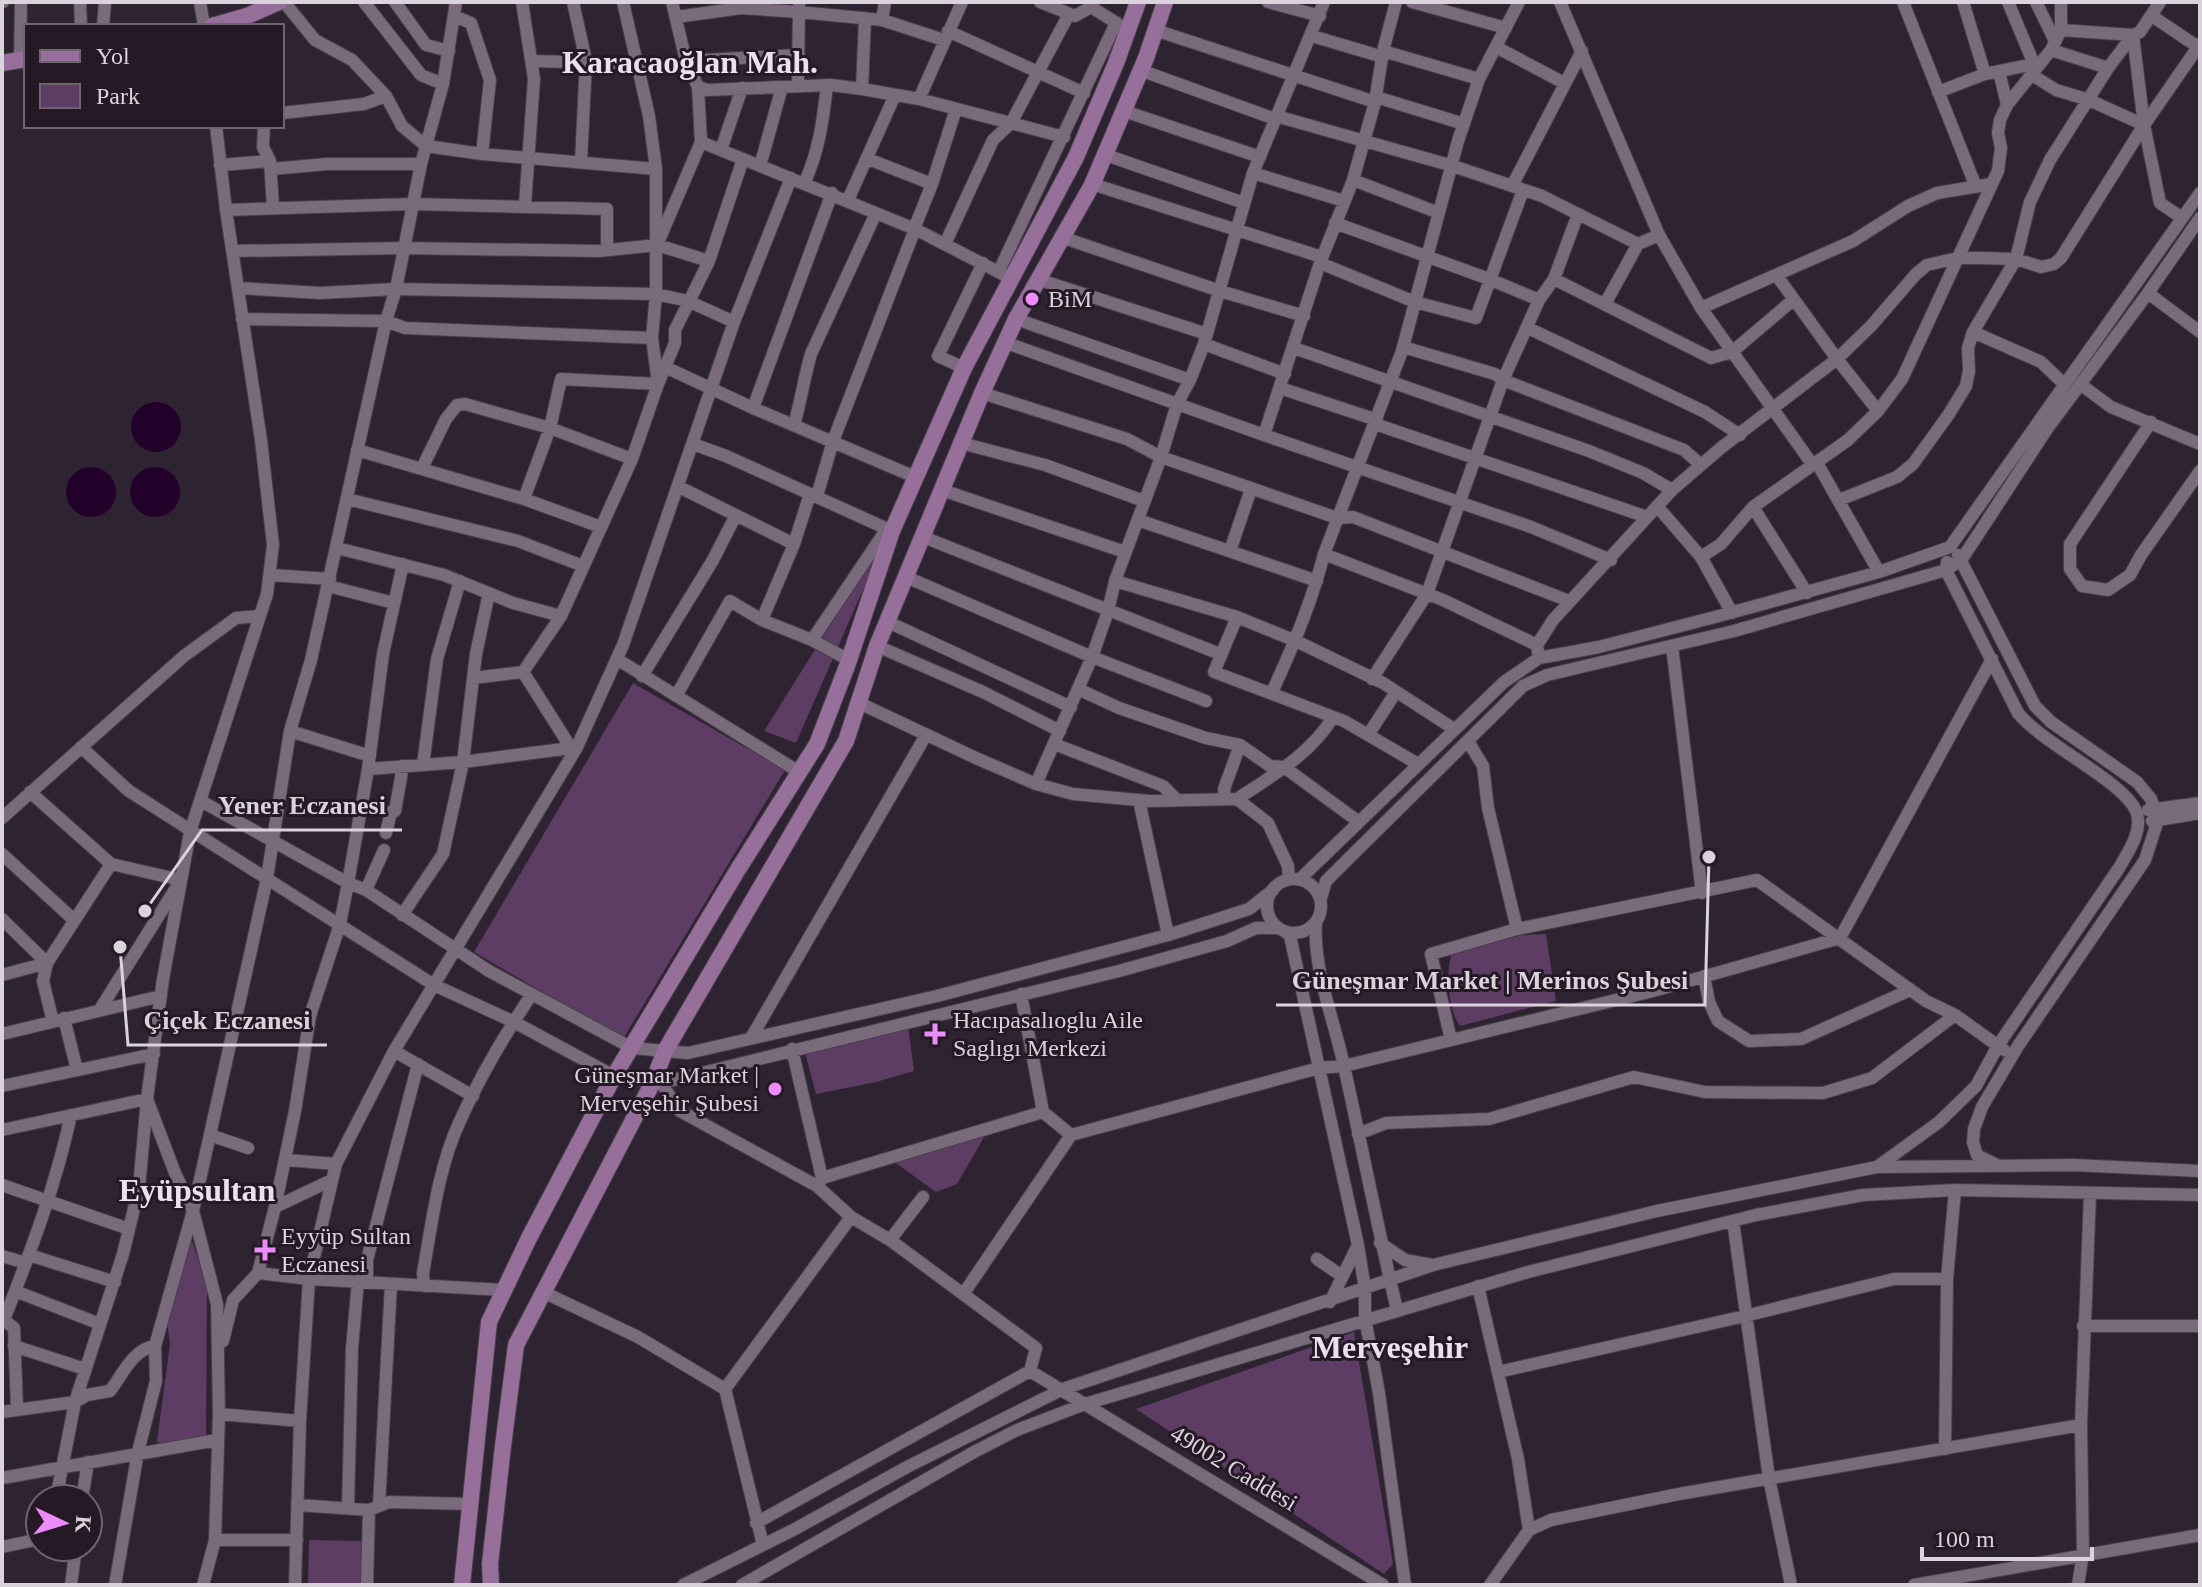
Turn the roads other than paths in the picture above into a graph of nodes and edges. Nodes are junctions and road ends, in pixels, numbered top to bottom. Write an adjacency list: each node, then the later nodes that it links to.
1 (21, 2): 58 (street)
2 (80, 2): 41 (street)
3 (105, 2): 42 (street)
4 (200, 2): 43 (street)
5 (282, 2): 34 (main road); 83 (street)
6 (364, 2): 73 (street)
7 (395, 2): 53 (street)
8 (456, 2): 35 (street)
9 (522, 2): 59 (street)
10 (573, 2): 60 (street)
11 (623, 2): 63 (street)
12 (672, 2): 38 (street)
13 (885, 2): 40 (street)
14 (962, 2): 49 (street)
15 (1040, 2): 33 (street)
16 (1138, 2): 45 (main road)
17 (1165, 2): 47 (main road)
18 (1268, 2): 36 (street)
19 (1324, 2): 36 (street)
20 (1396, 2): 56 (street)
21 (1412, 2): 46 (street)
22 (1519, 2): 46 (street)
23 (1560, 2): 54 (street)
24 (1903, 2): 80 (street)
25 (1963, 2): 69 (street)
26 (2008, 2): 66 (street)
27 (2036, 2): 51 (street)
28 (2061, 2): 51 (street)
29 (2160, 2): 37 (street)
30 (1092, 4): 33 (street); 45 (street)
31 (745, 5): 32 (street); 38 (street)
32 (799, 7): 39 (street); 57 (street)
33 (1069, 14): 68 (street)
34 (249, 15): 44 (main road)
35 (454, 16): 53 (street); 102 (street)
36 (1320, 16): 50 (street)
37 (2152, 16): 48 (street); 55 (street)
38 (676, 17): 62 (street)
39 (865, 18): 40 (street); 79 (street)
40 (882, 20): 49 (street)
41 (81, 24)
42 (103, 24)
43 (204, 24)
44 (219, 24)
45 (1122, 26): 81 (street); 155 (main road)
46 (1506, 28): 52 (street)
47 (1155, 30): 65 (main road); 70 (street)
48 (2133, 35): 51 (street); 64 (street); 94 (street)
49 (946, 36): 68 (street); 84 (street)
50 (1312, 36): 56 (street); 70 (street)
51 (2056, 40): 64 (street); 66 (street)
52 (1496, 47): 71 (street); 72 (street)
53 (449, 51): 73 (street)
54 (1582, 51): 72 (street); 141 (street)
55 (2198, 52): 94 (street)
56 (1383, 54): 71 (street); 85 (street)
57 (797, 55): 62 (street); 75 (street)
58 (23, 60): 61 (main road)
59 (533, 61): 60 (street); 104 (street)
60 (586, 61): 63 (street); 108 (street)
61 (2, 63)
62 (687, 63): 63 (street); 76 (street)
63 (636, 64): 114 (street)
64 (2108, 68): 86 (street)
65 (1140, 70): 89 (main road); 91 (street)
66 (2034, 70): 67 (street); 86 (street); 87 (street)
67 (1999, 71): 69 (street); 87 (street)
68 (1040, 73): 81 (street); 92 (street)
69 (1985, 74): 80 (street)
70 (1292, 75): 85 (street); 91 (street)
71 (1479, 79): 93 (street)
72 (1564, 83): 123 (street)
73 (443, 84): 100 (street)
74 (827, 85): 75 (street); 79 (street); 118 (street)
75 (798, 86): 77 (street)
76 (698, 87): 78 (street); 99 (street)
77 (782, 87): 78 (street); 112 (street)
78 (742, 88): 101 (street)
79 (862, 89): 82 (street)
80 (1938, 92): 122 (street)
81 (1084, 93): 97 (street)
82 (895, 95): 84 (street); 107 (street)
83 (386, 96): 90 (street); 100 (street)
84 (919, 99): 88 (street)
85 (1376, 100): 93 (street); 98 (street)
86 (2089, 100): 94 (street); 151 (street)
87 (2007, 105): 121 (street)
88 (956, 109): 92 (street); 119 (street)
89 (1124, 111): 103 (main road); 105 (street)
90 (284, 113)
91 (1275, 118): 98 (street); 105 (street)
92 (1011, 123): 97 (street); 143 (street)
93 (1464, 124): 113 (street)
94 (2144, 125): 136 (street); 151 (street)
95 (216, 128): 110 (street)
96 (264, 128): 111 (street)
97 (1064, 137): 155 (street)
98 (1365, 141): 113 (street); 117 (street)
99 (701, 142): 101 (street); 145 (street)
100 (426, 146): 102 (street); 109 (street)
101 (721, 150): 106 (street)
102 (482, 154): 104 (street)
103 (1106, 155): 120 (main road); 128 (street)
104 (529, 157): 108 (street); 130 (street)
105 (1260, 157): 115 (street)
106 (743, 159): 112 (street); 153 (street)
107 (868, 159): 119 (street); 126 (street)
108 (581, 162): 114 (street)
109 (421, 164): 111 (street); 129 (street)
110 (220, 165): 111 (street); 132 (street)
111 (271, 165): 131 (street)
112 (760, 166): 116 (street)
113 (1453, 166): 123 (street); 134 (street)
114 (656, 169): 145 (street)
115 (1253, 173): 127 (street); 128 (street)
116 (791, 178): 118 (street); 175 (street)
117 (1353, 180): 127 (street); 134 (street)
118 (804, 184): 124 (street)
119 (932, 184): 139 (street)
120 (1092, 184): 140 (street); 142 (main road)
121 (1991, 184): 122 (street); 150 (street)
122 (1976, 187): 156 (street)
123 (1517, 188): 135 (street); 158 (street)
124 (832, 193): 126 (street); 200 (street)
125 (2200, 193): 136 (street)
126 (848, 200): 133 (street)
127 (1344, 201): 138 (street)
128 (1244, 203): 140 (street)
129 (412, 204): 130 (street); 131 (street); 146 (street)
130 (525, 205): 147 (street)
131 (273, 207): 132 (street)
132 (226, 210): 148 (street)
133 (876, 213): 139 (street); 205 (street)
134 (1439, 213): 149 (street)
135 (1578, 214): 144 (street); 159 (street)
136 (2182, 218): 193 (street)
137 (2200, 218): 163 (street)
138 (1335, 223): 149 (street); 152 (street)
139 (914, 229): 143 (street); 209 (street)
140 (1236, 229): 152 (street); 162 (street)
141 (1659, 235): 144 (street); 170 (street)
142 (1061, 237): 157 (main road); 162 (street)
143 (945, 244): 154 (street)
144 (1638, 244): 169 (street)
145 (657, 245): 147 (street); 153 (street); 164 (street)
146 (404, 248): 147 (street); 148 (street); 161 (street)
147 (607, 250)
148 (233, 251): 160 (street)
149 (1427, 258): 158 (street); 168 (street)
150 (1958, 258): 151 (street); 185 (street); 201 (street)
151 (2016, 259): 177 (street)
152 (1321, 260): 168 (street); 171 (street)
153 (709, 261): 167 (street)
154 (983, 263): 155 (street); 187 (street)
155 (1006, 275): 187 (main road)
156 (1777, 276): 166 (street); 170 (street)
157 (1037, 279): 173 (main road); 180 (street)
158 (1489, 279): 165 (street); 168 (street)
159 (1554, 279): 165 (street); 169 (street)
160 (238, 288): 161 (street); 172 (street)
161 (396, 289): 164 (street); 174 (street)
162 (1220, 291): 171 (street); 180 (street)
163 (2148, 293): 178 (street); 194 (street)
164 (656, 294): 167 (street); 179 (street)
165 (1539, 300): 176 (street)
166 (1793, 300): 184 (street); 185 (street)
167 (688, 301): 175 (street); 186 (street)
168 (1415, 302): 182 (street)
169 (1605, 304): 184 (street)
170 (1701, 308): 184 (street)
171 (1304, 316): 183 (street)
172 (242, 319): 174 (street); 256 (street)
173 (1016, 319): 181 (main road); 189 (street)
174 (386, 321): 179 (street); 213 (street)
175 (734, 322): 196 (street)
176 (1528, 328): 190 (street); 208 (street)
177 (1973, 332): 193 (street); 230 (street)
178 (2200, 332)
179 (652, 338): 192 (street)
180 (1205, 339): 188 (street); 189 (street)
181 (1004, 342): 197 (main road); 198 (street)
182 (1403, 347): 190 (street); 191 (street)
183 (1294, 348): 188 (street); 191 (street)
184 (1732, 352): 199 (street)
185 (1837, 359): 199 (street); 201 (street)
186 (665, 367): 192 (street); 196 (street)
187 (964, 368): 222 (main road)
188 (1285, 374): 195 (street)
189 (1190, 380): 198 (street)
190 (1503, 380): 202 (street); 218 (street)
191 (1390, 383): 202 (street); 203 (street)
192 (658, 384): 206 (street); 215 (street)
193 (2064, 384): 243 (street)
194 (2080, 384): 204 (street); 250 (street)
195 (1280, 388): 203 (street); 207 (street)
196 (712, 389): 200 (street); 211 (street)
197 (982, 393): 210 (main road); 214 (street)
198 (1177, 404): 207 (street); 214 (street)
199 (1773, 406): 208 (street); 217 (street)
200 (753, 408): 205 (street)
201 (1878, 411): 217 (street)
202 (1490, 417): 216 (street); 226 (street)
203 (1376, 422): 216 (street); 220 (street)
204 (2151, 422): 212 (street); 221 (street)
205 (794, 425): 209 (street)
206 (550, 428): 215 (street); 219 (street); 229 (street)
207 (1264, 435): 220 (street)
208 (1740, 435): 218 (street)
209 (833, 441): 222 (street); 227 (street)
210 (961, 443): 225 (main road); 231 (street)
211 (693, 444): 223 (street); 227 (street)
212 (2200, 444)
213 (357, 450): 219 (street); 228 (street)
214 (1161, 457): 224 (street); 231 (street)
215 (632, 459): 239 (street)
216 (1473, 459): 232 (street); 236 (street)
217 (1817, 463): 230 (street); 234 (street)
218 (1701, 465): 226 (street)
219 (422, 468): 229 (street)
220 (1357, 468): 232 (street); 237 (street)
221 (2200, 471)
222 (915, 477): 240 (main road)
223 (679, 487): 235 (street); 281 (street)
224 (1251, 489): 237 (street); 245 (street)
225 (942, 490): 241 (main road); 246 (street)
226 (1672, 490): 233 (street)
227 (814, 495): 240 (street); 242 (street)
228 (347, 499): 244 (street); 253 (street)
229 (524, 499): 239 (street)
230 (1839, 500): 255 (street)
231 (1144, 501): 238 (street)
232 (1460, 502): 247 (street); 251 (street)
233 (1657, 506): 236 (street); 249 (street)
234 (1753, 507): 249 (street); 263 (street)
235 (736, 515): 242 (street); 285 (street)
236 (1647, 517): 251 (street)
237 (1337, 518): 247 (street); 248 (street)
238 (1138, 520): 245 (street); 246 (street)
239 (601, 527): 253 (street)
240 (892, 532): 274 (street); 283 (main road)
241 (923, 537): 257 (main road); 267 (street)
242 (794, 544): 272 (street)
243 (1950, 547): 250 (street); 254 (street); 255 (street)
244 (337, 548): 252 (street); 261 (street)
245 (1230, 551): 260 (street)
246 (1125, 552): 259 (street)
247 (1442, 552): 264 (street); 265 (street)
248 (1324, 554): 260 (street); 264 (street)
249 (1701, 557): 268 (street)
250 (1962, 559): 254 (street); 321 (street)
251 (1611, 560): 265 (street)
252 (403, 564): 258 (street); 266 (street)
253 (583, 566): 270 (street)
254 (1946, 570): 277 (street); 282 (street)
255 (1879, 572): 263 (street)
256 (271, 575): 261 (street); 269 (street)
257 (906, 577): 273 (main road); 280 (street)
258 (460, 581): 262 (street); 309 (street)
259 (1115, 581): 267 (street); 271 (street)
260 (1317, 581): 275 (street)
261 (329, 583): 266 (street); 297 (street)
262 (489, 593): 270 (street); 286 (street)
263 (1807, 593): 268 (street)
264 (1427, 594): 278 (street); 287 (street)
265 (1569, 601): 278 (street)
266 (394, 603): 306 (street)
267 (1108, 611): 279 (street); 280 (street)
268 (1732, 613): 278 (street)
269 (259, 616): 304 (street); 318 (street)
270 (561, 616): 284 (street)
271 (1237, 617): 275 (street); 279 (street)
272 (762, 620): 274 (street); 291 (street)
273 (888, 622): 276 (main road); 294 (street)
274 (812, 640): 283 (street)
275 (1296, 641): 287 (street); 289 (street)
276 (877, 646): 293 (main road); 298 (street)
277 (1672, 646): 301 (street); 337 (street)
278 (1538, 651): 296 (street)
279 (1220, 654): 289 (street)
280 (1092, 657): 288 (street); 292 (street)
281 (617, 659): 285 (street); 305 (street)
282 (1992, 659): 322 (street); 347 (street)
283 (849, 660): 312 (main road)
284 (523, 672): 286 (street); 305 (street)
285 (642, 676): 291 (street)
286 (473, 678): 307 (street)
287 (1372, 679): 290 (street)
288 (1078, 689): 294 (street); 303 (street)
289 (1272, 692): 295 (street)
290 (1396, 692): 296 (street); 300 (street)
291 (676, 696): 312 (street)
292 (1206, 701)
293 (857, 702): 299 (street); 368 (main road)
294 (1071, 707): 298 (street)
295 (1333, 717): 300 (street); 311 (street)
296 (1454, 729): 308 (street)
297 (290, 731): 306 (street); 327 (street)
298 (1060, 731): 302 (street)
299 (926, 735): 313 (street); 362 (street)
300 (1368, 735): 308 (street)
301 (1468, 741): 338 (street); 344 (street)
302 (1054, 744): 313 (street); 317 (street)
303 (1240, 745): 311 (street); 315 (street)
304 (81, 747): 314 (street); 325 (street)
305 (573, 749): 307 (street); 348 (street)
306 (369, 762): 310 (street); 334 (street)
307 (463, 762): 309 (street); 339 (street)
308 (1418, 764): 324 (street)
309 (423, 765): 310 (street)
310 (403, 766): 326 (street)
311 (1284, 767): 315 (street); 324 (street)
312 (799, 772): 365 (main road)
313 (1036, 784): 316 (street)
314 (30, 792): 323 (street); 330 (street)
315 (1231, 798): 317 (street); 332 (street)
316 (1139, 800): 317 (street); 346 (street)
317 (1177, 800)
318 (201, 801): 325 (street); 327 (street)
319 (2200, 803): 321 (street)
320 (2200, 813): 321 (street)
321 (2156, 814): 322 (street); 370 (street)
322 (2137, 817): 364 (street)
323 (2, 818)
324 (1359, 822): 332 (street)
325 (190, 832): 331 (street); 333 (street)
326 (386, 833)
327 (274, 842): 331 (street); 334 (street)
328 (384, 850): 335 (street)
329 (2, 854): 341 (street)
330 (111, 864): 333 (street); 341 (street)
331 (267, 878): 343 (street); 384 (street)
332 (1295, 879): 336 (street); 338 (street)
333 (181, 880): 356 (street); 357 (street)
334 (348, 883): 335 (street); 343 (street)
335 (366, 890): 339 (street)
336 (1273, 890): 345 (street); 346 (street)
337 (1702, 893): 344 (street); 347 (street)
338 (1321, 898): 342 (street)
339 (402, 915): 348 (street)
340 (2, 919): 349 (street)
341 (74, 920): 349 (street)
342 (1316, 923): 345 (street); 372 (street)
343 (340, 924): 352 (street); 387 (street)
344 (1517, 929): 363 (street)
345 (1282, 930): 355 (street); 373 (street)
346 (1168, 935): 362 (street)
347 (1840, 938): 351 (street); 353 (street)
348 (453, 949): 352 (street); 354 (street)
349 (47, 963): 350 (street); 359 (street)
350 (2, 975)
351 (1704, 976): 353 (street); 363 (street)
352 (434, 985): 360 (street); 367 (street)
353 (1910, 990): 358 (street)
354 (532, 994): 360 (street); 365 (street)
355 (1021, 994): 366 (street); 380 (street)
356 (161, 996): 357 (street); 369 (street)
357 (99, 1011): 359 (street)
358 (1955, 1015): 364 (street); 383 (street)
359 (59, 1020): 361 (street); 374 (street)
360 (514, 1022): 375 (street); 378 (street)
361 (2, 1034)
362 (751, 1038): 368 (street)
363 (1451, 1040): 372 (street)
364 (1999, 1044): 370 (street); 390 (street)
365 (632, 1048): 368 (street); 375 (main road)
366 (792, 1049): 376 (street); 393 (street)
367 (394, 1051): 371 (street); 388 (street)
368 (665, 1051): 376 (main road)
369 (154, 1054): 374 (street); 379 (street)
370 (2011, 1058): 389 (street)
371 (418, 1064): 378 (street); 417 (street)
372 (1344, 1066): 373 (street); 383 (street)
373 (1319, 1068): 385 (street); 407 (street)
374 (77, 1070): 377 (street)
375 (614, 1076): 376 (street); 423 (main road)
376 (657, 1082): 393 (street); 425 (main road)
377 (2, 1086)
378 (473, 1096): 420 (street)
379 (147, 1099): 381 (street); 401 (street); 404 (street)
380 (1043, 1112): 385 (street); 393 (street)
381 (71, 1115): 382 (street); 399 (street)
382 (2, 1130)
383 (1358, 1134): 406 (street)
384 (210, 1135): 386 (street); 401 (street)
385 (1071, 1135): 426 (street)
386 (248, 1148)
387 (286, 1160): 388 (street); 400 (street)
388 (336, 1164): 392 (street)
389 (1996, 1165): 390 (street); 391 (street)
390 (1877, 1167): 411 (street)
391 (2200, 1171)
392 (332, 1180): 400 (street); 414 (street)
393 (820, 1182): 402 (street)
394 (2, 1185): 399 (street)
395 (1955, 1190): 396 (street); 403 (street); 415 (street)
396 (2090, 1194): 397 (street); 432 (street)
397 (2200, 1195)
398 (923, 1197): 405 (street)
399 (47, 1201): 404 (street); 409 (street)
400 (275, 1207): 412 (street)
401 (193, 1211): 435 (street); 436 (street)
402 (851, 1217): 405 (street); 440 (street)
403 (1733, 1221): 421 (street); 429 (street)
404 (129, 1229): 418 (street)
405 (890, 1240): 426 (street)
406 (1380, 1243): 411 (street); 416 (street)
407 (1358, 1245): 413 (street); 422 (street)
408 (2, 1256): 409 (street)
409 (27, 1259): 418 (street); 424 (street)
410 (1317, 1259): 413 (street)
411 (1433, 1265): 416 (street)
412 (258, 1273): 414 (street); 436 (street)
413 (1342, 1276): 427 (street)
414 (309, 1279): 417 (street); 447 (street)
415 (1947, 1279): 429 (street); 450 (street)
416 (1390, 1280): 422 (street); 428 (street)
417 (362, 1281): 419 (street); 460 (street)
418 (115, 1282): 431 (street)
419 (391, 1284): 420 (street); 461 (street)
420 (424, 1286): 423 (street)
421 (1478, 1286): 428 (street); 439 (street)
422 (1365, 1289): 427 (street); 430 (street)
423 (503, 1290): 458 (main road)
424 (15, 1291): 431 (street); 434 (street)
425 (543, 1292): 440 (street); 478 (main road)
426 (964, 1293): 438 (street)
427 (1330, 1302): 441 (street)
428 (1397, 1310): 430 (street)
429 (1745, 1316): 439 (street); 455 (street)
430 (1365, 1318): 443 (street); 482 (street)
431 (100, 1324): 437 (street)
432 (2083, 1326): 433 (street); 448 (street)
433 (2200, 1326)
434 (14, 1346): 437 (street); 444 (street)
435 (155, 1346): 442 (street); 451 (street)
436 (219, 1355): 446 (street)
437 (85, 1369): 442 (street)
438 (1030, 1371): 441 (street, 49002 Caddesi); 462 (street)
439 (1498, 1372): 463 (street)
440 (725, 1389): 462 (street)
441 (1063, 1389): 443 (street, 49002 Caddesi); 468 (street)
442 (75, 1402): 444 (street); 453 (street)
443 (1085, 1404): 480 (street); 481 (street, 49002 Caddesi)
444 (17, 1409): 445 (street)
445 (2, 1412)
446 (219, 1414): 447 (street); 449 (street)
447 (300, 1421): 459 (street)
448 (2081, 1425): 450 (street); 470 (street)
449 (217, 1440): 451 (street); 465 (street)
450 (1945, 1449): 455 (street)
451 (138, 1452): 452 (street); 473 (street)
452 (88, 1462): 453 (street); 457 (street)
453 (61, 1467): 454 (street); 456 (street)
454 (2, 1478)
455 (1769, 1478): 463 (street); 484 (street)
456 (58, 1483)
457 (85, 1483)
458 (469, 1504): 461 (street); 477 (main road)
459 (297, 1505): 460 (street); 466 (street)
460 (348, 1508): 461 (street)
461 (374, 1508): 476 (street)
462 (756, 1523): 468 (street)
463 (1529, 1530): 483 (street)
464 (2200, 1535): 470 (street)
465 (215, 1540): 466 (street); 474 (street)
466 (297, 1540): 475 (street)
467 (24, 1542): 469 (street)
468 (763, 1545): 479 (street)
469 (2, 1547)
470 (2083, 1554): 485 (street); 486 (street)
471 (74, 1563): 472 (street)
472 (71, 1585)
473 (115, 1585)
474 (203, 1585)
475 (295, 1585)
476 (367, 1585)
477 (462, 1585)
478 (491, 1585)
479 (683, 1585)
480 (742, 1585)
481 (1383, 1585)
482 (1405, 1585)
483 (1490, 1585)
484 (1791, 1585)
485 (1914, 1585)
486 (2078, 1585)

